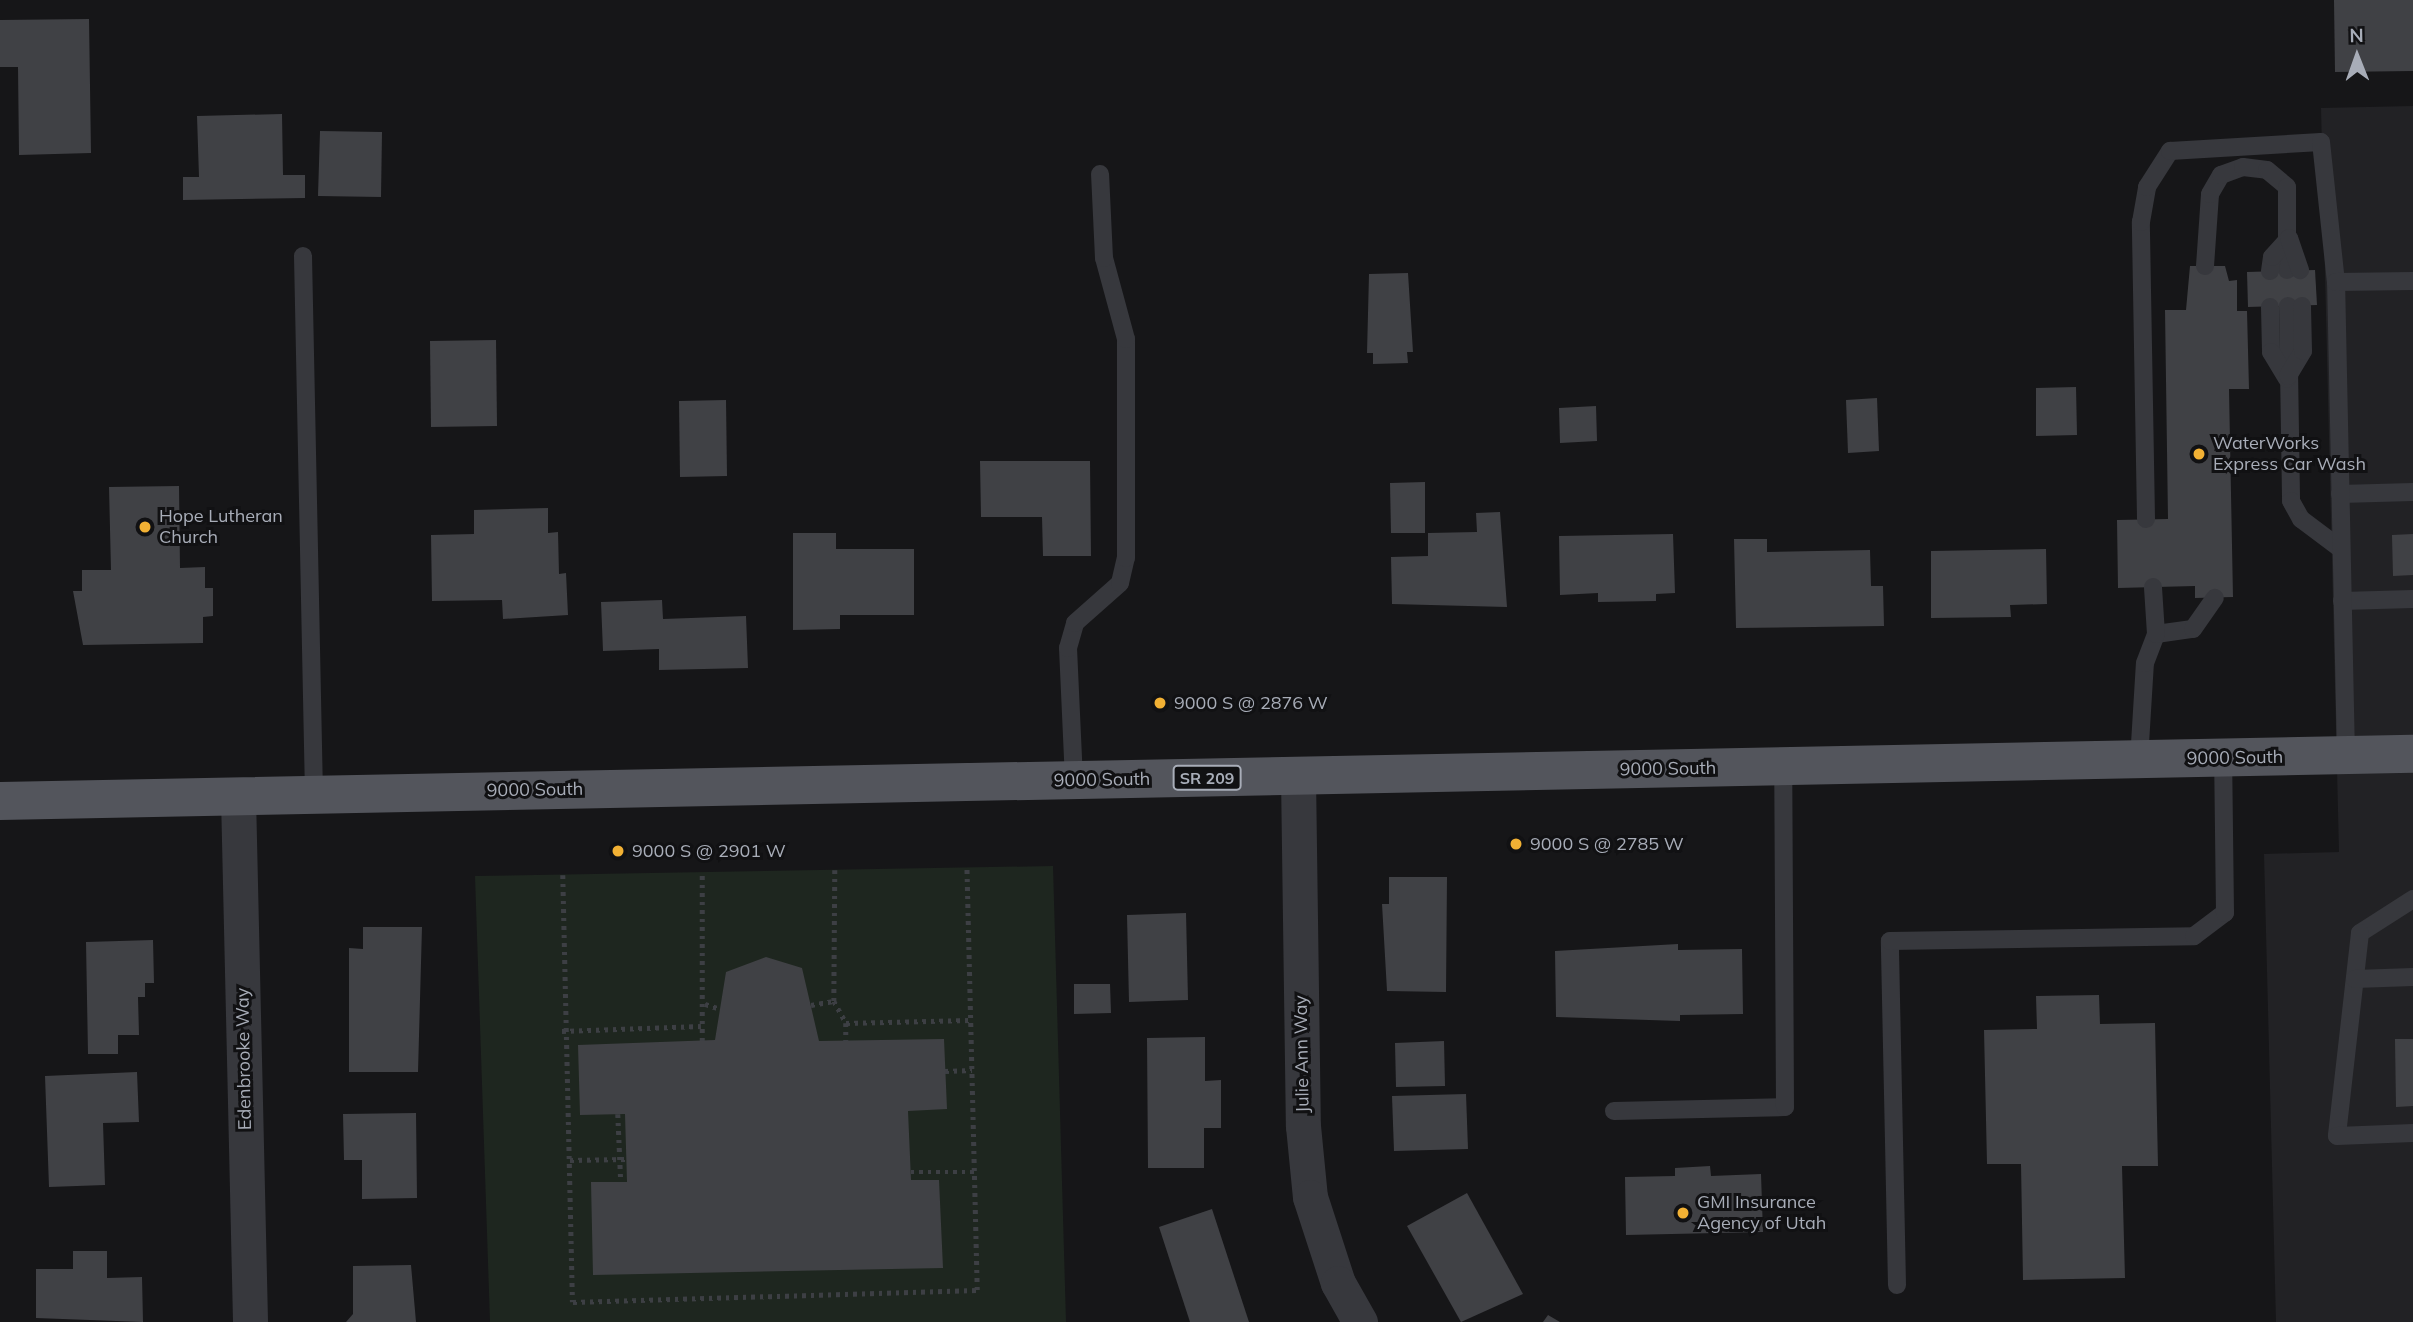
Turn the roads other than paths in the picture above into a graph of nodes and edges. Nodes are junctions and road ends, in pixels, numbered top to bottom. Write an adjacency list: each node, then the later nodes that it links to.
1 (1100, 174): 23 (lane)
2 (2289, 238): 2 (lane); 4 (lane)
3 (303, 256): 24 (lane)
4 (2205, 266)
5 (2413, 281): 6 (lane)
6 (2336, 282): 9 (lane); 10 (lane)
7 (2287, 306): 11 (lane)
8 (2413, 492): 9 (lane)
9 (2340, 494): 11 (lane)
10 (2146, 519)
11 (2341, 549): 15 (lane)
12 (2153, 587): 16 (lane)
13 (2215, 598): 16 (lane)
14 (2413, 599): 15 (lane)
15 (2342, 601): 18 (lane)
16 (2156, 634): 20 (lane)
17 (2413, 754): 18 (main road, 9000 South / SR 209)
18 (2346, 756): 19 (main road, 9000 South / SR 209)
19 (2223, 758): 20 (main road, 9000 South / SR 209); 32 (lane)
20 (2139, 760): 21 (main road, 9000 South / SR 209)
21 (1783, 767): 22 (main road, 9000 South / SR 209); 30 (lane)
22 (1298, 776): 23 (main road, 9000 South / SR 209); 34 (street, Julie Ann Way)
23 (1074, 780): 24 (main road, 9000 South / SR 209)
24 (314, 795): 25 (main road, 9000 South / SR 209)
25 (237, 796): 26 (main road, 9000 South / SR 209); 33 (street, Edenbrooke Way)
26 (0, 801)
27 (2413, 899): 29 (lane)
28 (2413, 977): 29 (lane)
29 (2355, 979): 31 (lane)
30 (1614, 1111)
31 (2413, 1133)
32 (1897, 1285)
33 (250, 1322)
34 (1360, 1322)

